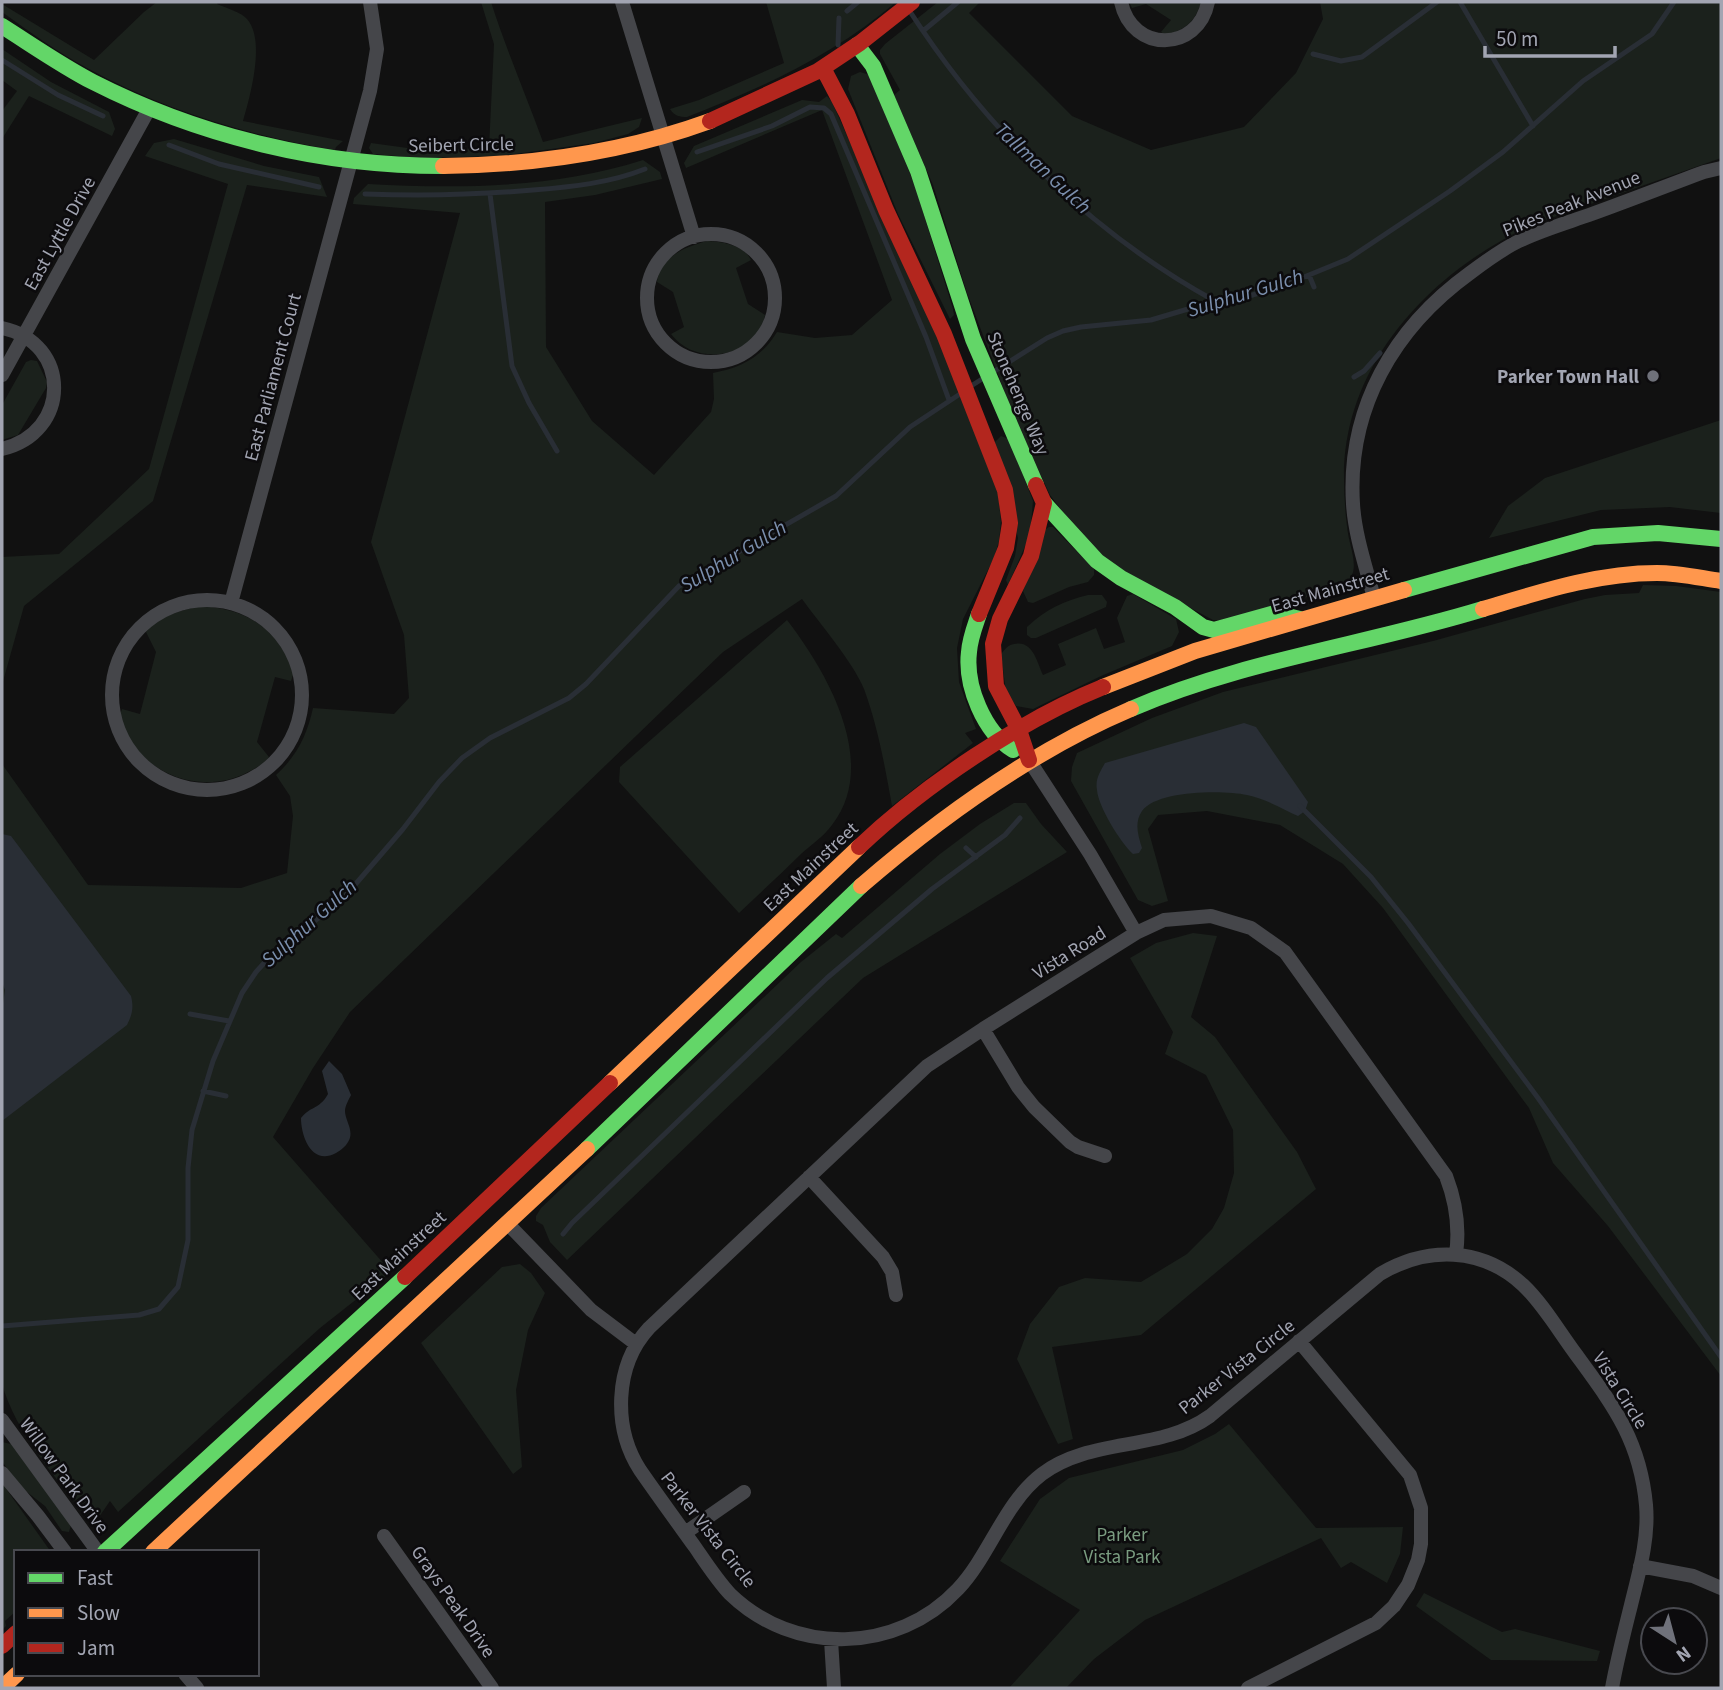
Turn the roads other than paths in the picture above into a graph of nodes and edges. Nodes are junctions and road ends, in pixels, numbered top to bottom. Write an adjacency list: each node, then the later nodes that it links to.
1 (370, 2): 11 (street, East Parliament Court)
2 (622, 2): 10 (street)
3 (912, 2): 7 (main road, Seibert Circle)
4 (1121, 2): 5 (street)
5 (1208, 2)
6 (2, 26): 9 (main road, Seibert Circle)
7 (857, 45): 8 (main road, Seibert Circle); 18 (main road, Stonehenge Way)
8 (823, 68): 10 (main road, Seibert Circle); 25 (main road)
9 (149, 109): 11 (main road, Seibert Circle); 15 (street, East Lyttle Drive)
10 (663, 136): 11 (main road, Seibert Circle); 13 (street)
11 (351, 162): 22 (street, East Parliament Court)
12 (1721, 168): 21 (street, Pikes Peak Avenue)
13 (694, 237): 13 (street)
14 (2, 328): 15 (street)
15 (24, 336): 16 (street, East Lyttle Drive); 17 (street)
16 (2, 375)
17 (2, 449)
18 (1044, 503): 23 (main road, Stonehenge Way); 24 (main road)
19 (1721, 539): 21 (main road, East Mainstreet)
20 (1721, 581): 26 (main road)
21 (1374, 598): 23 (main road, East Mainstreet)
22 (232, 603): 22 (street)
23 (1300, 620): 24 (main road, East Mainstreet)
24 (1019, 730): 25 (main road, East Mainstreet); 26 (main road)
25 (999, 742): 26 (main road); 43 (main road, East Mainstreet)
26 (1029, 760): 27 (street); 31 (main road)
27 (1136, 933): 28 (street, Vista Road); 32 (street, Vista Road)
28 (983, 1029): 29 (street); 30 (street, Vista Road)
29 (1105, 1156)
30 (809, 1177): 33 (street); 35 (street, Vista Road)
31 (508, 1224): 35 (street); 44 (main road)
32 (1456, 1254): 34 (street, Parker Vista Circle); 45 (street, Vista Circle)
33 (896, 1295)
34 (1299, 1341): 47 (street, Parker Vista Circle); 52 (street)
35 (636, 1344): 39 (street, Parker Vista Circle)
36 (2, 1420): 42 (street, Willow Park Drive)
37 (2, 1473): 41 (street)
38 (744, 1492): 39 (street)
39 (685, 1533): 47 (street, Parker Vista Circle)
40 (384, 1536): 50 (street, Grays Peak Drive)
41 (64, 1550)
42 (97, 1550)
43 (107, 1550)
44 (154, 1550)
45 (1640, 1566): 46 (street); 53 (street, Vista Circle)
46 (1721, 1588)
47 (831, 1640): 51 (street)
48 (15, 1676): 49 (main road)
49 (2, 1688)
50 (492, 1688)
51 (834, 1688)
52 (1248, 1688)
53 (1612, 1688)

